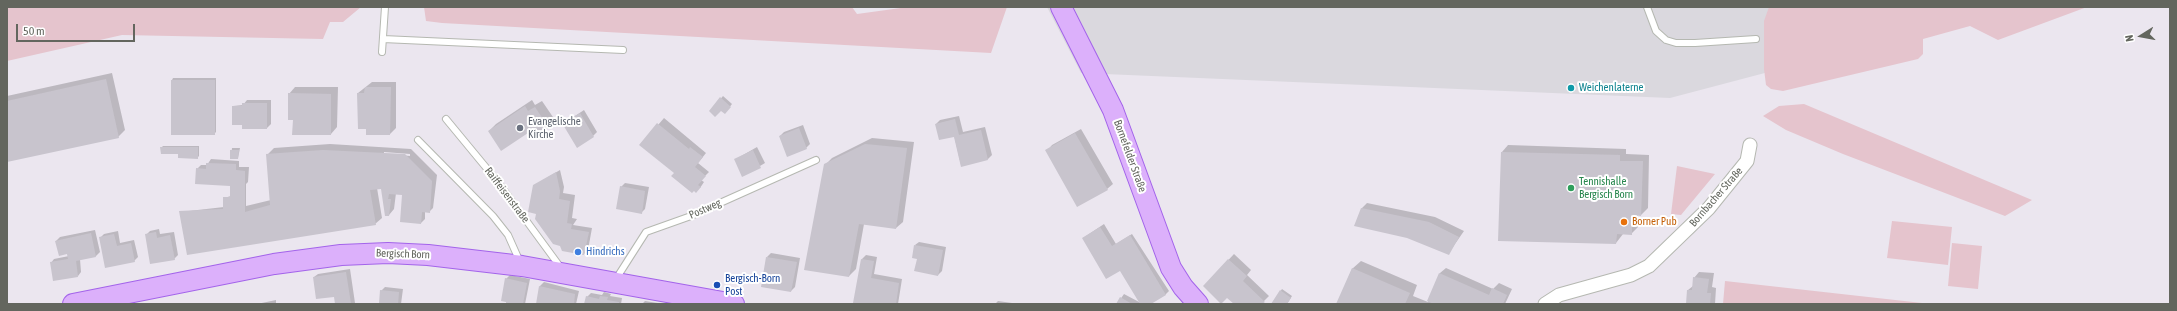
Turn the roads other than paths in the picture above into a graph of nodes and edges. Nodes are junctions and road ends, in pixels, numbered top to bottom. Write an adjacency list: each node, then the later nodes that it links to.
1 (386, 7): 4 (lane)
2 (1061, 7): 17 (main road, Bornefelder Straße)
3 (1647, 7): 5 (lane)
4 (383, 39): 6 (lane); 7 (lane)
5 (1756, 39)
6 (623, 50)
7 (382, 52)
8 (446, 119): 13 (lane, Raiffeisenstraße)
9 (418, 140): 12 (lane)
10 (1750, 145): 18 (street, Bornbacher Straße)
11 (816, 160): 14 (lane, Postweg)
12 (522, 266): 13 (main road, Bergisch Born); 15 (main road, Bergisch Born)
13 (565, 274): 14 (main road, Bergisch Born)
14 (614, 282): 16 (main road, Bergisch Born)
15 (72, 304)
16 (734, 304)
17 (1198, 304)
18 (1545, 304)

